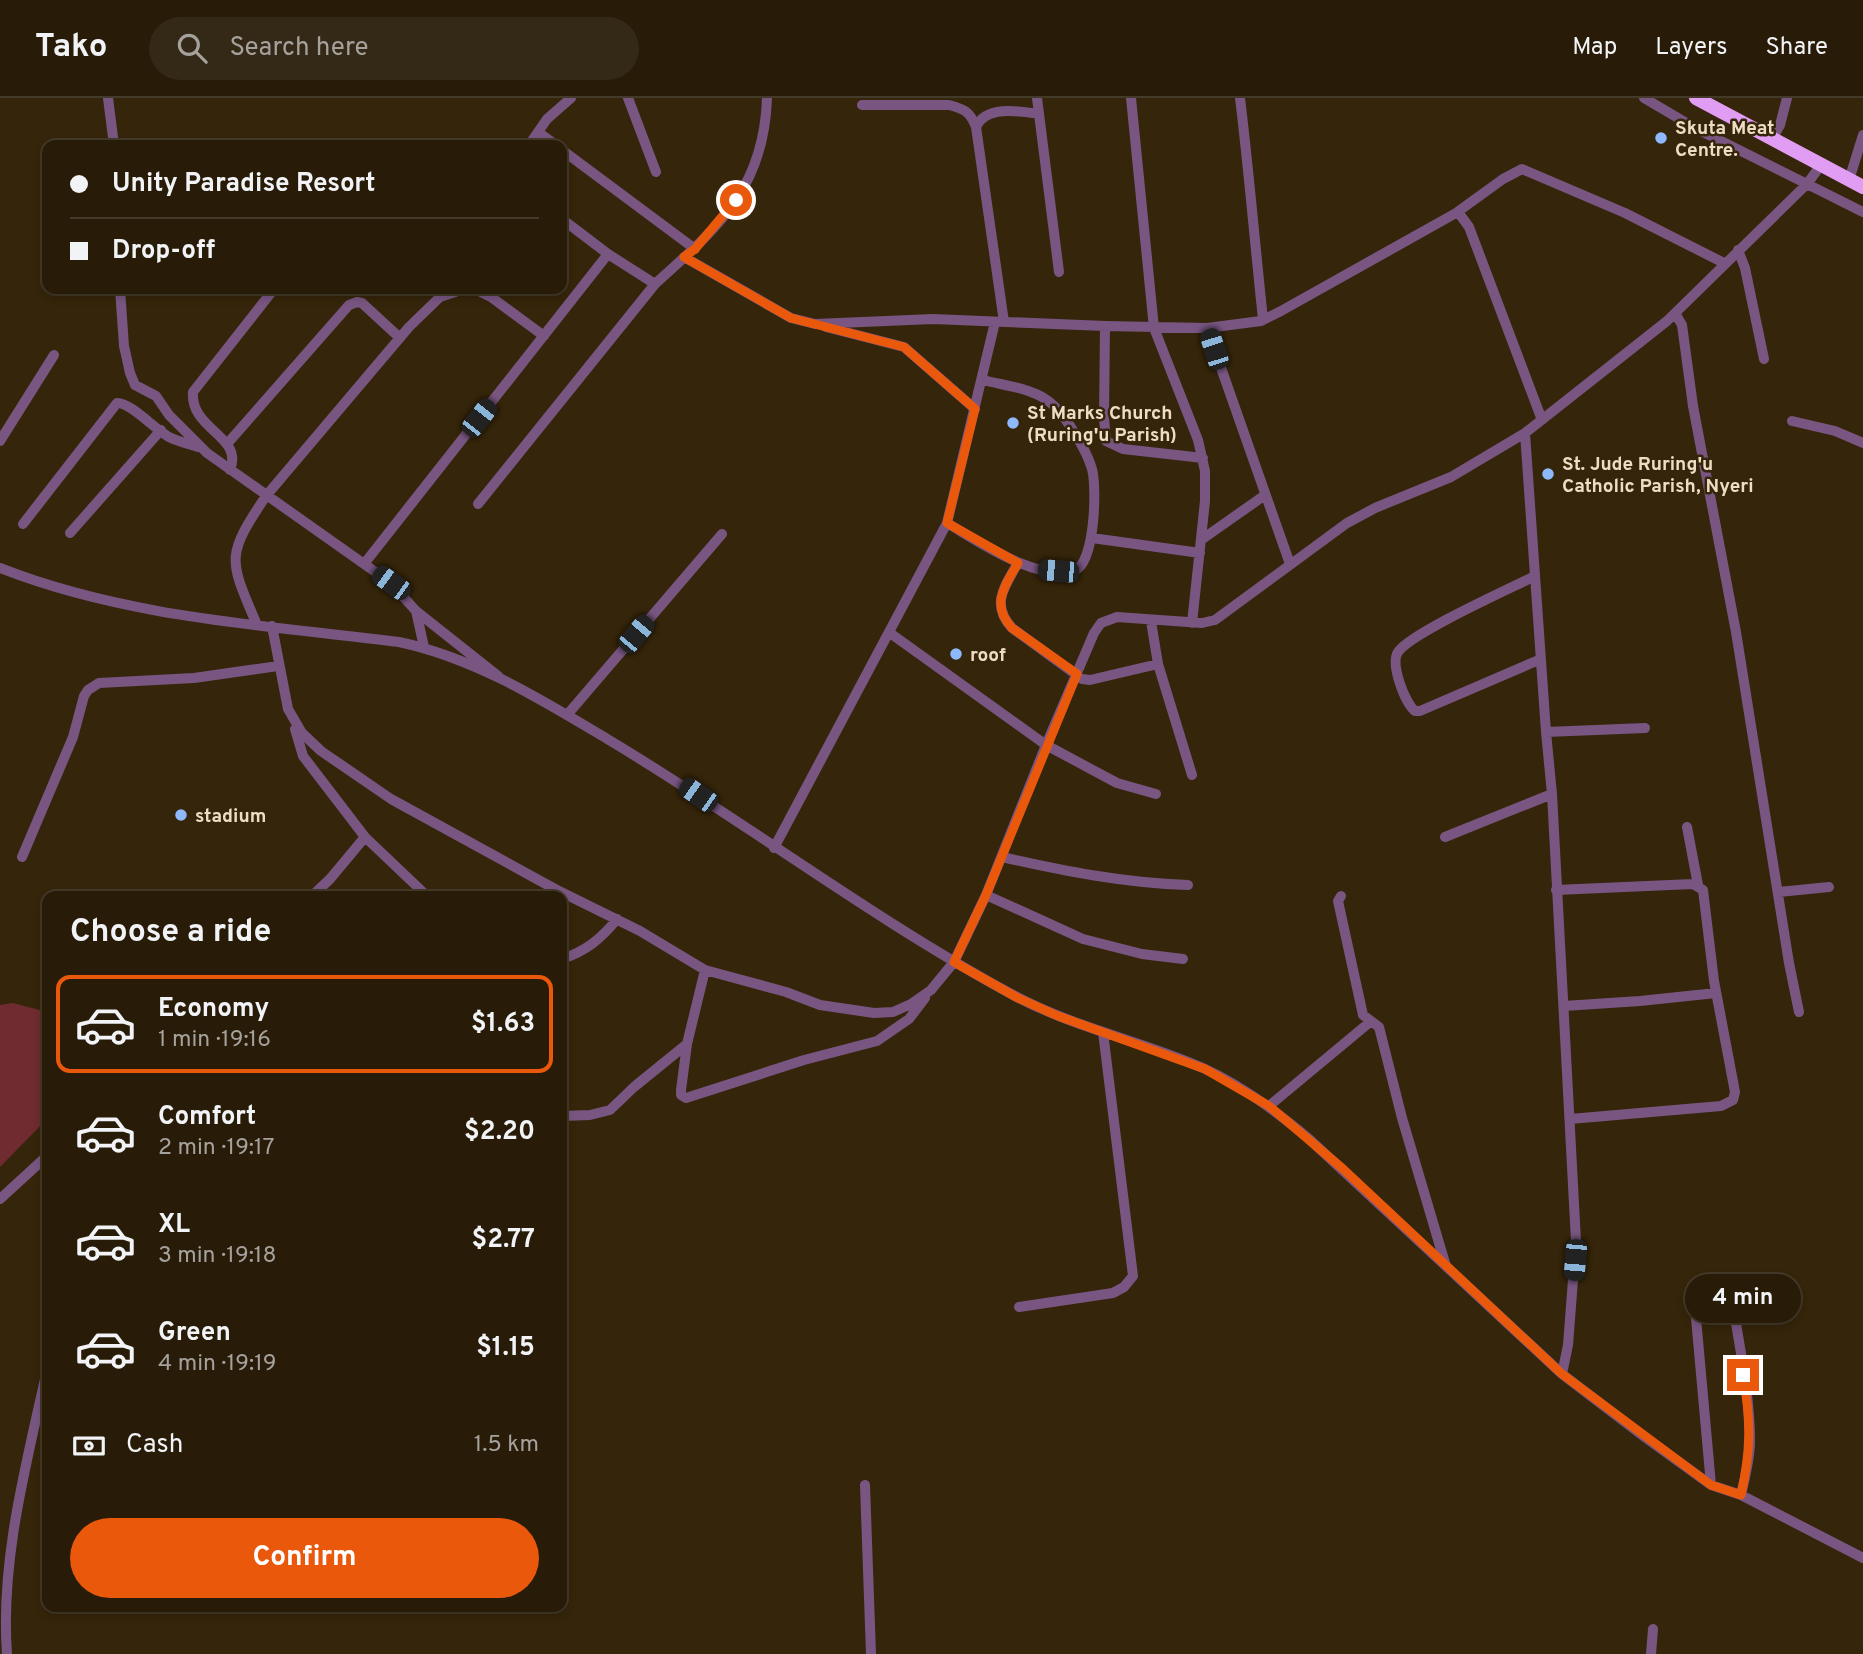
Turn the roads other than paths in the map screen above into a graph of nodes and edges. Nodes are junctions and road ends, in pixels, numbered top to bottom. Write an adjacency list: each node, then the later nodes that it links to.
1 (108, 98): 18 (street)
2 (571, 98): 15 (street)
3 (628, 98): 23 (street)
4 (766, 98): 30 (street)
5 (1037, 98): 13 (street)
6 (1131, 98): 46 (street)
7 (1240, 98): 42 (street)
8 (1644, 98): 11 (street)
9 (1696, 98): 17 (highway)
10 (1787, 98): 17 (street)
11 (1663, 103): 25 (street)
12 (862, 105): 14 (street)
13 (1039, 114): 14 (street); 35 (street)
14 (976, 127): 43 (street)
15 (538, 132): 19 (street); 20 (street)
16 (1863, 135): 24 (street)
17 (1772, 139): 22 (highway)
18 (113, 140)
19 (532, 140)
20 (549, 140)
21 (567, 154): 30 (street)
22 (1821, 165): 24 (highway); 25 (street)
23 (656, 172)
24 (1849, 180): 26 (highway)
25 (1807, 184): 28 (street); 31 (street)
26 (1863, 187)
27 (1456, 212): 34 (street); 42 (street); 54 (street)
28 (1863, 212)
29 (567, 223): 32 (street)
30 (695, 249): 33 (street)
31 (1738, 250): 34 (street); 51 (street)
32 (608, 254): 36 (street); 48 (street)
33 (684, 257): 36 (street); 44 (street)
34 (1724, 263): 41 (street)
35 (1059, 272)
36 (655, 284): 66 (street)
37 (120, 294): 61 (street)
38 (270, 294): 60 (street)
39 (439, 294): 49 (street)
40 (485, 294): 48 (street)
41 (1675, 313): 54 (street); 113 (street)
42 (1263, 319): 47 (street)
43 (1000, 322): 44 (street); 45 (street); 52 (street)
44 (812, 323): 53 (street)
45 (1105, 326): 46 (street); 62 (street)
46 (1154, 328): 47 (street); 62 (street)
47 (1207, 328): 64 (street)
48 (544, 336): 75 (street)
49 (400, 338): 60 (street); 65 (street)
50 (54, 355): 58 (street)
51 (1764, 359)
52 (983, 380): 53 (street); 71 (street)
53 (975, 409): 67 (street)
54 (1542, 420): 57 (street)
55 (1792, 421): 59 (street)
56 (161, 430): 61 (street); 68 (street); 69 (street)
57 (1525, 433): 76 (street); 78 (street)
58 (0, 441)
59 (1863, 443)
60 (227, 444): 63 (street)
61 (202, 448): 63 (street)
62 (1203, 458): 72 (street)
63 (230, 470): 65 (street)
64 (1265, 495): 72 (street); 76 (street)
65 (266, 496): 75 (street); 82 (street)
66 (478, 504)
67 (947, 523): 74 (street); 84 (street)
68 (23, 524)
69 (70, 533)
70 (722, 534): 93 (street)
71 (1092, 538): 73 (street); 74 (street)
72 (1201, 540): 73 (street)
73 (1200, 553): 81 (street)
74 (1018, 563): 90 (street)
75 (364, 564): 79 (street)
76 (1290, 564): 81 (street)
77 (0, 568): 82 (street)
78 (1535, 576): 87 (street); 87 (street)
79 (416, 611): 85 (street); 91 (street)
80 (1151, 621): 81 (street); 88 (street); 90 (street)
81 (1192, 622)
82 (257, 625): 83 (street)
83 (272, 626): 85 (street); 89 (street)
84 (890, 633): 96 (street); 103 (street)
85 (424, 647): 91 (street)
86 (872, 654): 103 (street)
87 (1541, 659): 95 (street)
88 (1158, 664): 90 (street); 97 (street)
89 (278, 666): 92 (street); 104 (street)
90 (1077, 674): 96 (street)
91 (504, 681): 93 (street)
92 (288, 709): 101 (street); 112 (street)
93 (566, 715): 103 (street)
94 (1645, 728): 95 (street)
95 (1546, 732): 99 (street)
96 (1046, 745): 98 (street); 105 (street)
97 (1192, 775)
98 (1156, 794)
99 (1552, 794): 102 (street); 109 (street)
100 (1687, 827): 107 (street)
101 (365, 837): 110 (street); 111 (street)
102 (1445, 837)
103 (774, 848): 120 (street)
104 (22, 857)
105 (1002, 857): 106 (street); 115 (street)
106 (1188, 885)
107 (1698, 886): 109 (street); 123 (street)
108 (1829, 887): 113 (street)
109 (1556, 890): 124 (street)
110 (317, 891)
111 (422, 891)
112 (559, 891)
113 (1779, 892): 125 (street)
114 (567, 895): 117 (street)
115 (986, 895): 119 (street); 120 (street)
116 (1341, 896): 126 (street)
117 (617, 919): 118 (street); 121 (street)
118 (567, 957)
119 (1183, 960)
120 (954, 962): 122 (street); 127 (street)
121 (705, 970): 122 (street); 128 (street)
122 (931, 990): 128 (street)
123 (1716, 993): 124 (street); 131 (street)
124 (1564, 1006): 131 (street)
125 (1799, 1012)
126 (1370, 1023): 129 (street); 134 (street)
127 (1103, 1032): 129 (street); 136 (street)
128 (687, 1045): 130 (street)
129 (1269, 1106): 134 (street)
130 (567, 1116)
131 (1570, 1119): 138 (street)
132 (42, 1161): 133 (street)
133 (0, 1199)
134 (1446, 1267): 138 (street)
135 (1732, 1299): 142 (street)
136 (1019, 1307)
137 (1696, 1318): 141 (street)
138 (1562, 1374): 141 (street)
139 (42, 1392): 145 (street)
140 (865, 1485): 146 (street)
141 (1711, 1485): 142 (street)
142 (1741, 1495): 143 (street)
143 (1863, 1558)
144 (1653, 1629): 147 (street)
145 (7, 1654)
146 (871, 1654)
147 (1650, 1654)

